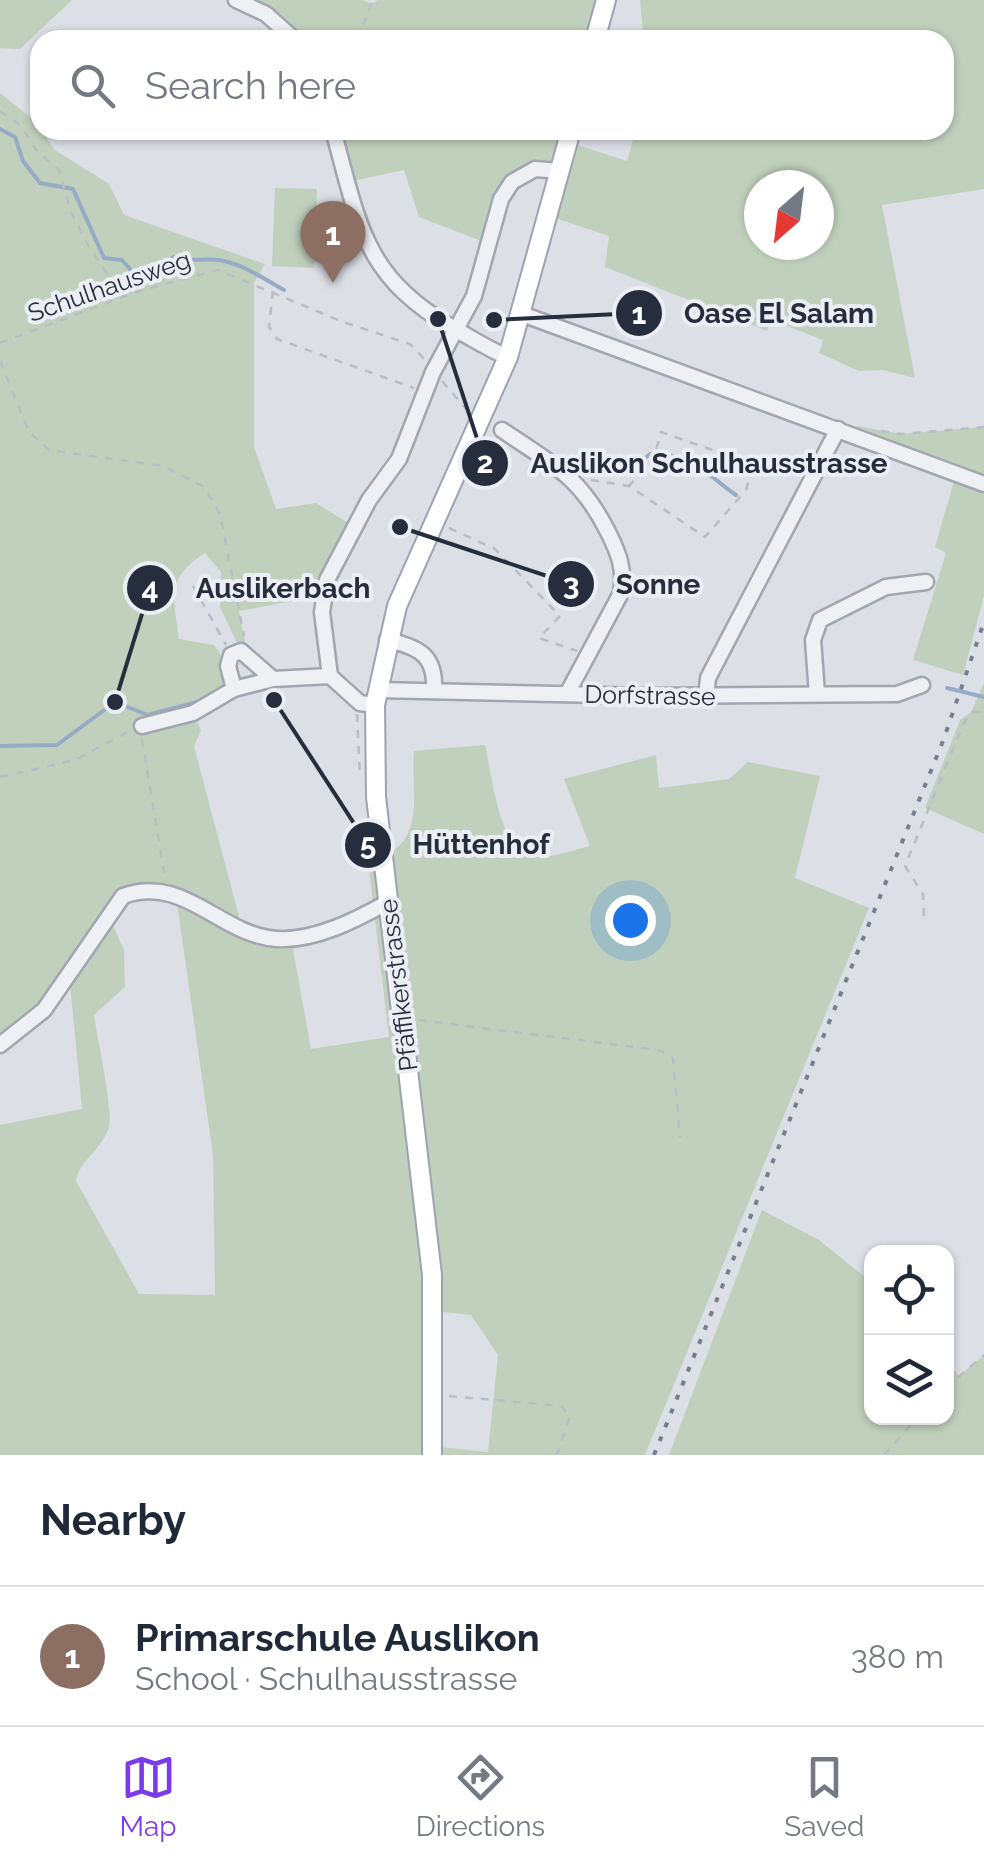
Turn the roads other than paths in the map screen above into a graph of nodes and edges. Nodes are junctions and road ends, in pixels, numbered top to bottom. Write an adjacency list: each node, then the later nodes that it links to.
1 (236, 0): 3 (street)
2 (604, 0): 4 (main road)
3 (284, 30)
4 (597, 30)
5 (336, 140): 9 (street)
6 (568, 140): 7 (main road, Pfäffikerstrasse)
7 (560, 171): 8 (main road, Pfäffikerstrasse); 9 (street)
8 (522, 314): 10 (main road, Pfäffikerstrasse); 11 (street)
9 (456, 329): 10 (street); 16 (street)
10 (508, 357): 15 (main road, Pfäffikerstrasse)
11 (838, 429): 13 (street); 23 (street)
12 (502, 430): 21 (street)
13 (984, 484)
14 (926, 582): 22 (street)
15 (388, 640): 20 (street); 24 (main road, Pfäffikerstrasse)
16 (330, 676): 17 (street); 24 (street)
17 (273, 679): 19 (street); 19 (street)
18 (922, 685): 22 (street, Dorfstrasse)
19 (234, 689): 25 (street)
20 (434, 691): 21 (street, Dorfstrasse); 24 (street, Dorfstrasse)
21 (568, 694): 23 (street, Dorfstrasse)
22 (817, 694): 23 (street, Dorfstrasse)
23 (706, 696)
24 (371, 699): 26 (main road, Pfäffikerstrasse)
25 (142, 726)
26 (388, 902): 27 (street); 28 (main road, Pfäffikerstrasse)
27 (0, 1046)
28 (432, 1455)

